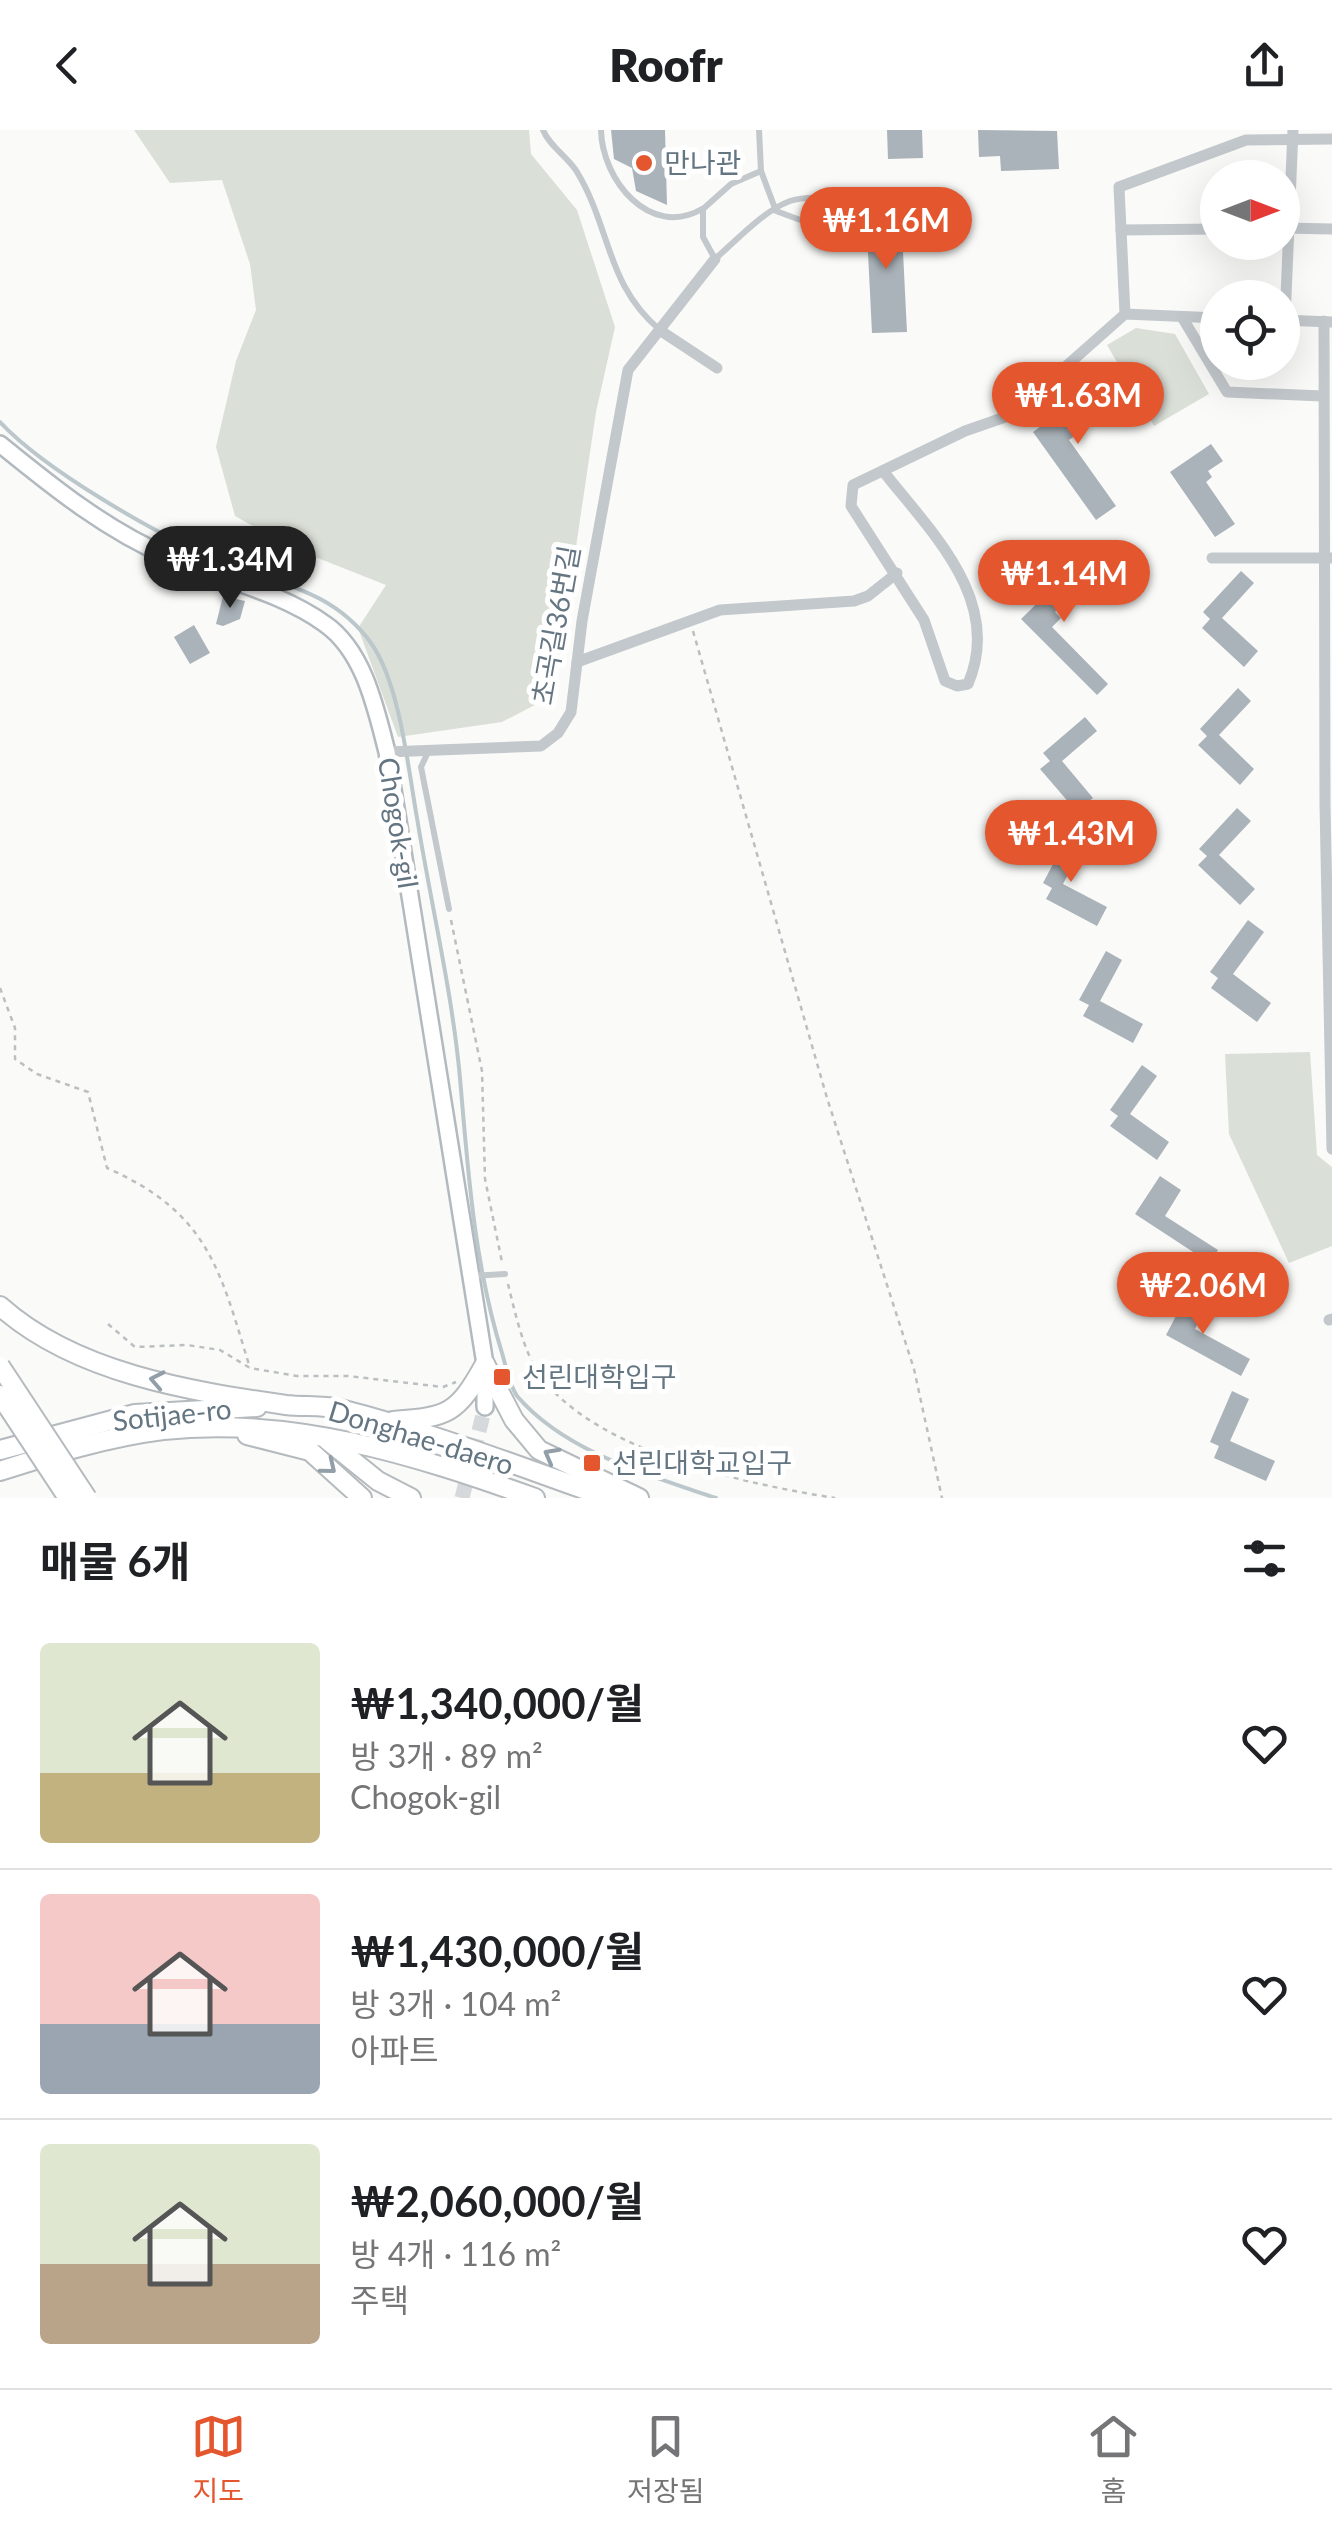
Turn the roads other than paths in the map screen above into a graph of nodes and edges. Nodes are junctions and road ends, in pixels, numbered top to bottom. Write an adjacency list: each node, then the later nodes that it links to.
1 (543, 130): 20 (lane)
2 (600, 130): 8 (lane)
3 (759, 130): 7 (lane)
4 (1292, 135): 5 (street); 6 (street); 13 (street)
5 (1332, 140)
6 (1290, 160)
7 (760, 171): 8 (lane); 9 (lane)
8 (703, 209): 14 (lane)
9 (776, 210): 9 (lane); 14 (lane)
10 (1300, 228): 11 (street)
11 (1332, 228)
12 (1200, 229): 13 (street)
13 (1121, 230): 15 (street)
14 (715, 259): 20 (street, 초곡길36번길)
15 (1125, 314): 16 (street); 24 (street)
16 (1182, 317): 17 (street); 22 (street)
17 (1200, 318)
18 (1300, 321): 19 (street)
19 (1328, 322): 22 (street)
20 (660, 330): 21 (street); 28 (street, 초곡길36번길)
21 (717, 368)
22 (1322, 396): 26 (street)
23 (0, 444): 30 (street, Chogok-gil)
24 (883, 471): 27 (street); 27 (street)
25 (1212, 558): 26 (street)
26 (1328, 558): 31 (street)
27 (897, 573): 28 (street)
28 (577, 662): 29 (street, 초곡길36번길)
29 (431, 747): 30 (street, 초곡길36번길); 32 (lane)
30 (393, 752): 36 (street, Chogok-gil)
31 (1328, 804): 33 (street)
32 (449, 909)
33 (1330, 1043): 34 (street)
34 (1332, 1148)
35 (505, 1274): 36 (lane)
36 (471, 1276): 38 (street, Chogok-gil)
37 (0, 1306): 41 (main road, one-way to 37)
38 (486, 1364): 42 (street, Chogok-gil); 43 (main road); 55 (main road, one-way to 38)
39 (0, 1366): 50 (main road, bridge)
40 (0, 1396): 49 (main road, bridge)
41 (288, 1405): 43 (main road, Donghae-daero); 47 (main road, Sotijae-ro)
42 (486, 1407)
43 (379, 1422): 54 (main road, Donghae-daero)
44 (222, 1428): 45 (main road, Donghae-daero); 46 (main road, Donghae-daero); 51 (main road, one-way to 51)
45 (322, 1437): 52 (main road); 53 (main road, Donghae-daero)
46 (82, 1445): 48 (main road, Sotijae-ro)
47 (0, 1450)
48 (0, 1471)
49 (68, 1498)
50 (87, 1498)
51 (362, 1498)
52 (411, 1498)
53 (535, 1498)
54 (609, 1498)
55 (639, 1498)

